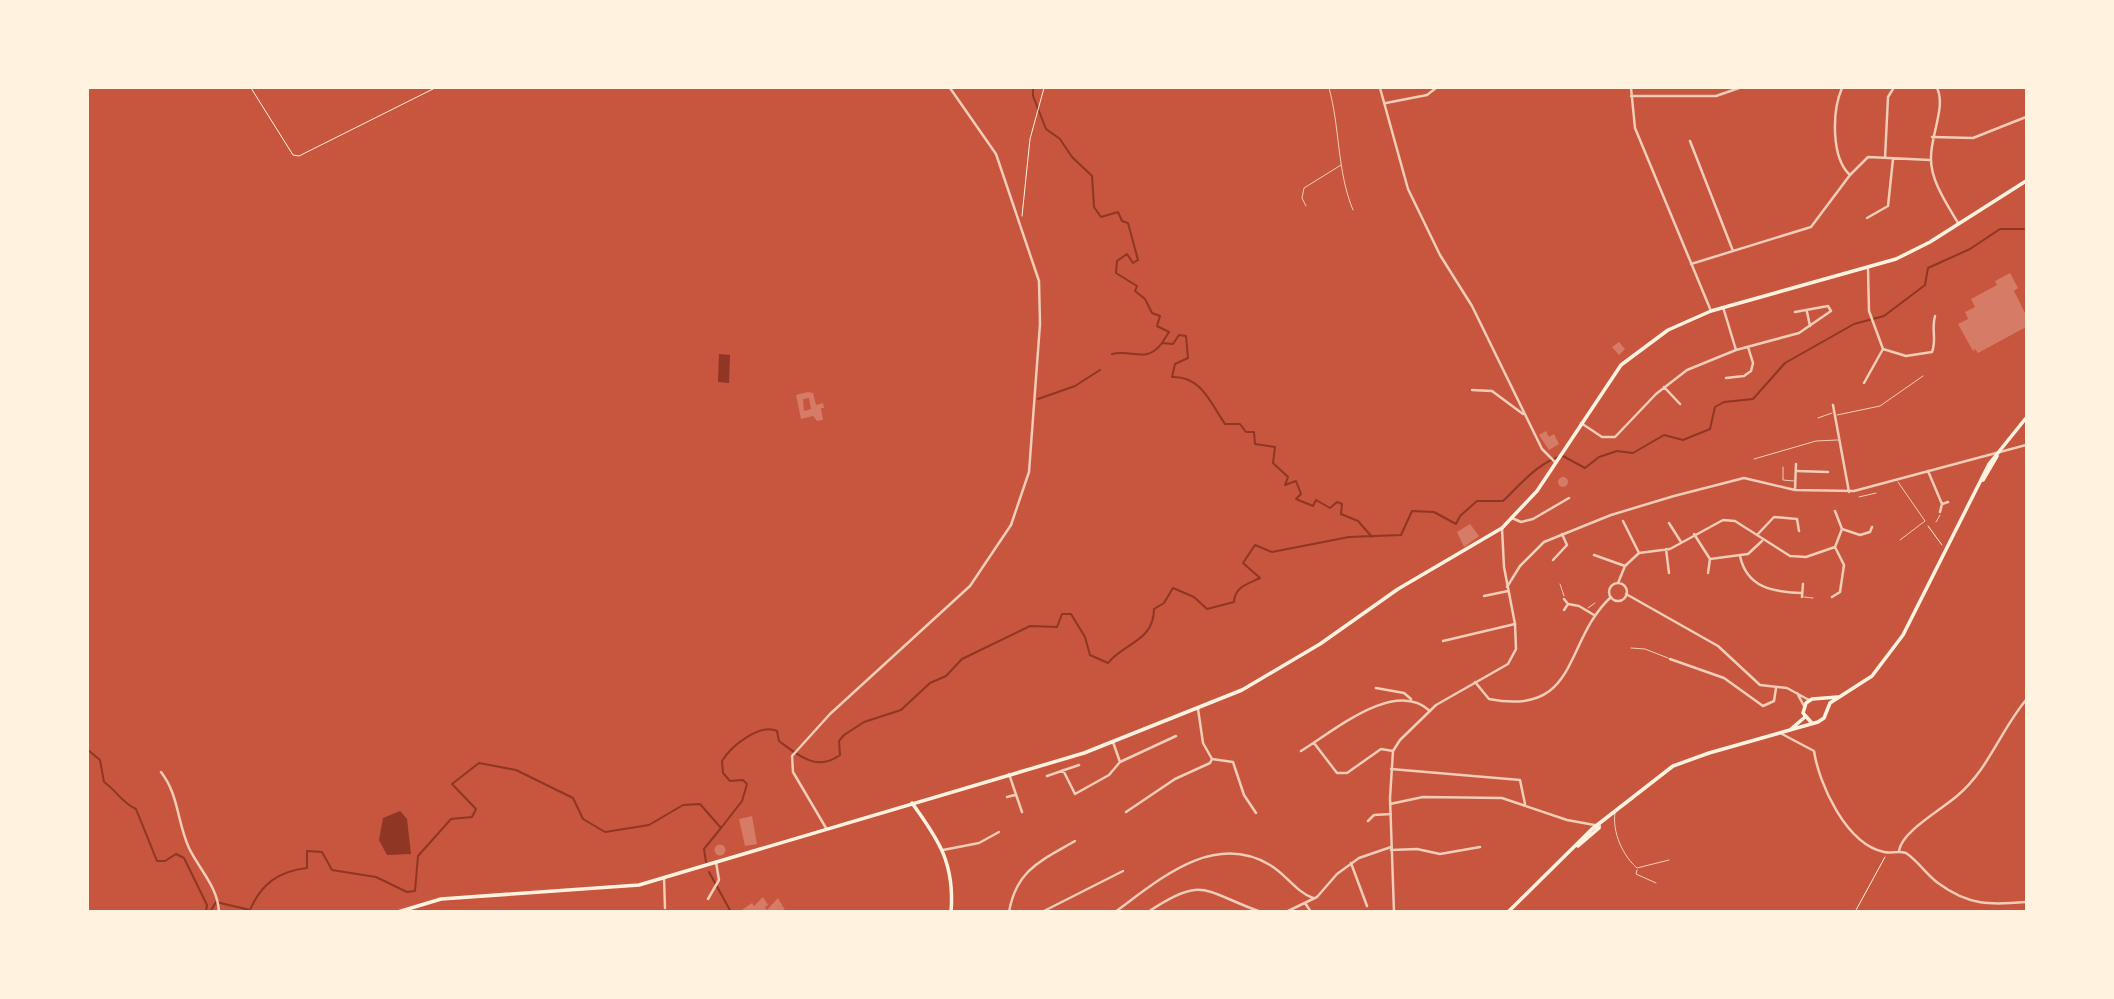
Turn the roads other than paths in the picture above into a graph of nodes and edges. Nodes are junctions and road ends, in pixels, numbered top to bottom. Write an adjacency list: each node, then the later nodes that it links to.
1 (950, 88): 166 (street)
2 (1329, 88): 20 (lane)
3 (1380, 88): 13 (street)
4 (1436, 88): 13 (street)
5 (1631, 88): 12 (street)
6 (1674, 88): 11 (street)
7 (1739, 88): 11 (street)
8 (1842, 88): 21 (street)
9 (1937, 88): 15 (street)
10 (1893, 89): 17 (street)
11 (1674, 95): 12 (street)
12 (1631, 96): 28 (street)
13 (1386, 103): 47 (street)
14 (2026, 117): 15 (street)
15 (1932, 137): 19 (street)
16 (1689, 141): 27 (street)
17 (1885, 158): 18 (street); 21 (street)
18 (1894, 159): 19 (street); 25 (street)
19 (1930, 160): 26 (street)
20 (1343, 163): 23 (lane); 24 (lane)
21 (1850, 175): 27 (street)
22 (2026, 181): 26 (main road)
23 (1306, 206)
24 (1353, 210)
25 (1867, 218)
26 (1958, 223): 29 (main road)
27 (1733, 251): 28 (street)
28 (1691, 264): 31 (street)
29 (1868, 267): 30 (main road); 37 (street)
30 (1723, 307): 31 (main road); 38 (street)
31 (1711, 311): 50 (main road)
32 (1795, 312): 33 (street)
33 (1807, 312): 35 (street); 35 (street)
34 (1935, 316): 37 (street)
35 (1811, 326): 36 (street)
36 (1748, 347): 38 (street); 40 (street)
37 (1883, 349): 41 (street)
38 (1736, 350): 42 (street)
39 (1923, 376): 46 (lane)
40 (1726, 378)
41 (1864, 383)
42 (1664, 387): 44 (street); 50 (street)
43 (1472, 390): 47 (street)
44 (1681, 404)
45 (1833, 405): 46 (street)
46 (1835, 414): 48 (lane); 51 (street)
47 (1525, 415): 55 (street)
48 (1818, 418)
49 (2026, 418): 53 (main road)
50 (1581, 423): 55 (main road)
51 (1840, 439): 54 (lane); 67 (street)
52 (2026, 445): 53 (street)
53 (1999, 451): 59 (street); 128 (main road)
54 (1754, 458)
55 (1556, 463): 76 (main road)
56 (1796, 464): 58 (street)
57 (1783, 467): 64 (lane)
58 (1797, 471): 60 (street); 64 (street)
59 (1928, 471): 63 (street); 73 (street)
60 (1822, 472): 61 (street); 62 (street)
61 (1828, 472)
62 (1822, 478)
63 (1897, 480): 65 (street); 88 (lane)
64 (1796, 482): 66 (street)
65 (1866, 488): 67 (street); 69 (lane)
66 (1795, 490): 67 (street); 84 (street)
67 (1849, 492)
68 (1876, 493): 69 (lane)
69 (1868, 495): 70 (lane)
70 (1859, 497)
71 (1569, 498): 76 (street)
72 (1948, 502): 73 (street)
73 (1942, 504): 75 (street)
74 (1835, 511): 82 (street)
75 (1940, 512): 78 (lane)
76 (1512, 518): 80 (main road)
77 (1623, 521): 92 (street)
78 (1936, 522)
79 (1669, 523): 89 (street)
80 (1502, 527): 105 (street); 135 (main road)
81 (1872, 527): 82 (street)
82 (1842, 530): 90 (street)
83 (1799, 531): 86 (street)
84 (1562, 534): 95 (street); 105 (street)
85 (1694, 534): 86 (street); 89 (street); 96 (street)
86 (1757, 535): 87 (street)
87 (1763, 539): 90 (street); 94 (street)
88 (1900, 540)
89 (1681, 542): 91 (street)
90 (1835, 547): 110 (street)
91 (1666, 549): 92 (street); 100 (street)
92 (1639, 553): 99 (street)
93 (1594, 555): 99 (street)
94 (1740, 556): 96 (street); 107 (street)
95 (1558, 557): 97 (street); 98 (street)
96 (1710, 559): 101 (street)
97 (1553, 560)
98 (1562, 560)
99 (1625, 566): 102 (street)
100 (1670, 573)
101 (1703, 573)
102 (1618, 583): 106 (street); 109 (street)
103 (1560, 584): 112 (lane)
104 (1803, 584): 107 (street)
105 (1508, 589): 108 (street); 118 (street)
106 (1626, 594): 109 (street); 126 (street)
107 (1802, 595): 111 (lane)
108 (1484, 596)
109 (1611, 597): 117 (street)
110 (1832, 597)
111 (1814, 598)
112 (1564, 599): 114 (street)
113 (1595, 603): 116 (lane)
114 (1568, 604): 115 (street); 116 (street)
115 (1564, 610)
116 (1586, 610): 117 (street)
117 (1594, 616): 124 (street)
118 (1515, 624): 119 (street); 124 (street)
119 (1443, 642)
120 (1631, 648): 121 (lane)
121 (1670, 659): 122 (street)
122 (1675, 662): 123 (street); 126 (street)
123 (1673, 668)
124 (1475, 682): 136 (street)
125 (1376, 688): 129 (street)
126 (1776, 688): 127 (street)
127 (1797, 694): 131 (street); 133 (street)
128 (1841, 697): 132 (main road); 134 (main road)
129 (1411, 699): 136 (street); 143 (street)
130 (2026, 699): 172 (street)
131 (1809, 700): 132 (main road); 133 (main road)
132 (1820, 700): 134 (main road)
133 (1804, 706): 137 (main road)
134 (1826, 708): 138 (main road)
135 (1198, 709): 142 (main road); 146 (street)
136 (1430, 711): 145 (street)
137 (1805, 717): 138 (main road); 139 (main road)
138 (1811, 722): 139 (main road)
139 (1790, 731): 140 (main road)
140 (1782, 734): 161 (main road); 172 (street)
141 (1176, 736): 147 (street)
142 (1113, 742): 147 (street); 152 (main road)
143 (1314, 743): 144 (street); 145 (street)
144 (1301, 751)
145 (1393, 751): 149 (street)
146 (1212, 760): 160 (street); 162 (street)
147 (1120, 762): 150 (street)
148 (1079, 765): 150 (street)
149 (1391, 769): 157 (street); 158 (street)
150 (1063, 771): 153 (street)
151 (161, 772): 187 (street)
152 (1009, 774): 154 (street); 156 (main road)
153 (1047, 776)
154 (1015, 795): 155 (street); 159 (street)
155 (1007, 797)
156 (912, 803): 166 (main road); 171 (main road)
157 (1391, 804): 158 (street); 163 (street)
158 (1525, 804): 165 (street)
159 (1022, 812)
160 (1126, 812)
161 (1615, 812): 165 (main road); 176 (lane)
162 (1255, 813)
163 (1391, 814): 164 (street); 170 (street)
164 (1367, 821)
165 (1599, 826): 198 (main road)
166 (827, 828): 174 (main road)
167 (999, 832): 171 (street)
168 (1074, 841): 190 (street)
169 (1480, 847): 170 (street)
170 (1391, 848): 175 (street); 197 (street)
171 (943, 850): 189 (main road)
172 (1899, 851): 185 (street)
173 (1669, 860): 176 (lane)
174 (716, 862): 178 (main road); 181 (street)
175 (1351, 863): 180 (street); 184 (street)
176 (1637, 868): 179 (lane)
177 (1124, 871): 191 (street)
178 (664, 878): 186 (street); 188 (main road)
179 (1656, 883)
180 (1313, 898): 183 (street); 192 (street)
181 (708, 899)
182 (2026, 902): 185 (street)
183 (1305, 903): 195 (street); 196 (street)
184 (1367, 906)
185 (1992, 906): 199 (street)
186 (665, 908)
187 (219, 912)
188 (398, 912)
189 (951, 912)
190 (1009, 912)
191 (1042, 912)
192 (1115, 912)
193 (1148, 912): 194 (street)
194 (1261, 912)
195 (1286, 912)
196 (1311, 912)
197 (1394, 912)
198 (1508, 912)
199 (1990, 912)

